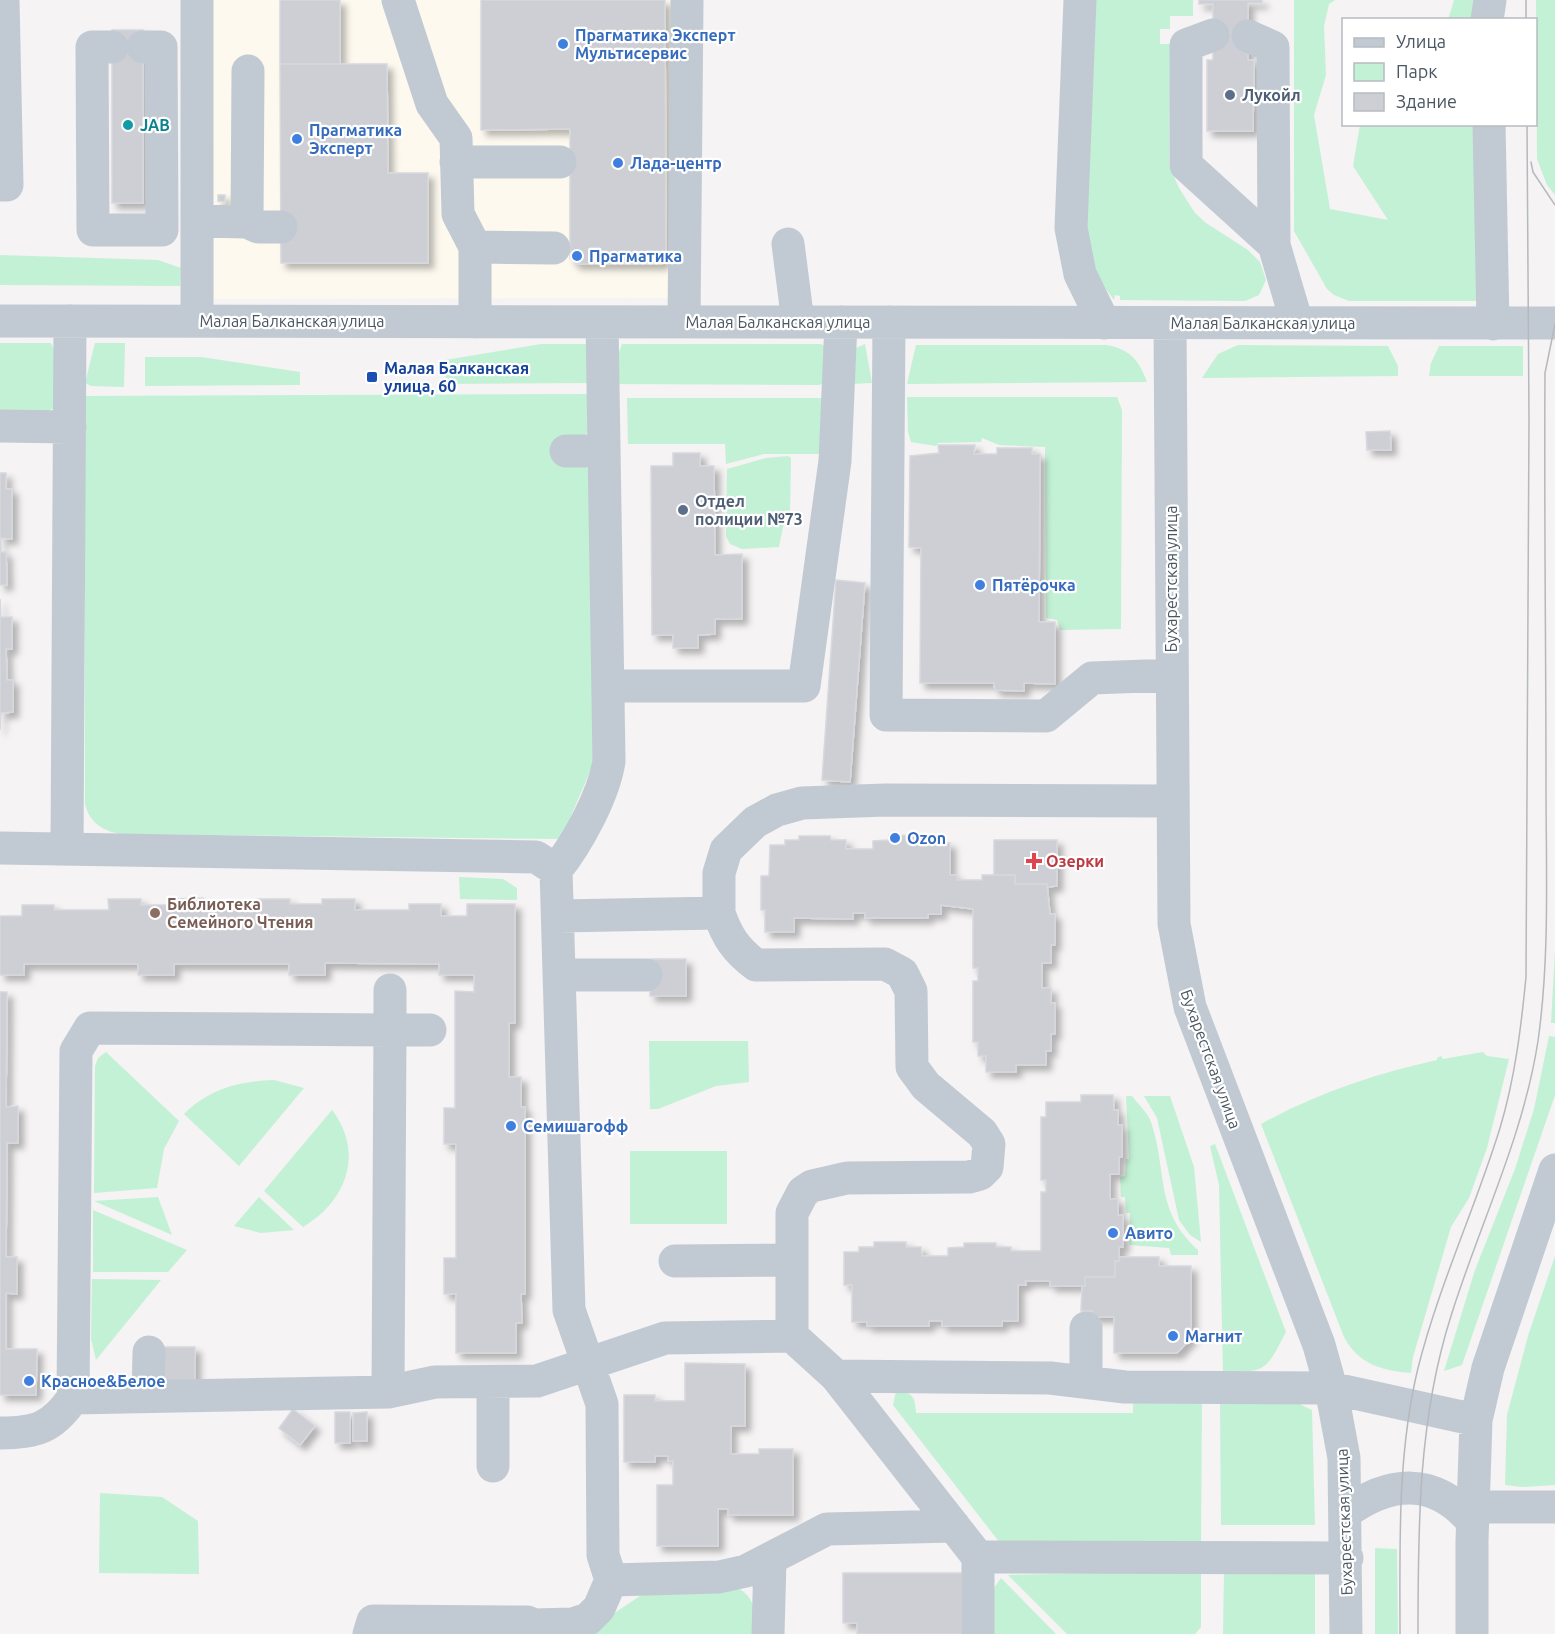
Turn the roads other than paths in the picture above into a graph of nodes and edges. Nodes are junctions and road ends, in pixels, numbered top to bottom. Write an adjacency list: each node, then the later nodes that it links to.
1 (3, 0): 14 (street)
2 (197, 0): 16 (street)
3 (398, 0): 12 (street)
4 (687, 0): 28 (street)
5 (1080, 0): 32 (street)
6 (1490, 0): 7 (street)
7 (1487, 18)
8 (1213, 36): 20 (street)
9 (1248, 36): 20 (street)
10 (248, 71): 17 (street)
11 (1489, 126): 36 (street)
12 (456, 162): 13 (street); 21 (street)
13 (560, 162)
14 (0, 185)
15 (161, 196): 15 (street); 16 (street)
16 (197, 208): 17 (street); 25 (street)
17 (247, 222): 18 (street)
18 (280, 227)
19 (788, 244): 29 (street)
20 (1274, 245): 34 (street)
21 (475, 247): 22 (street); 26 (street)
22 (555, 248)
23 (0, 321): 24 (street, Малая Балканская улица)
24 (70, 321): 25 (street, Малая Балканская улица); 38 (street)
25 (197, 321): 26 (street, Малая Балканская улица)
26 (475, 322): 27 (street, Малая Балканская улица)
27 (602, 322): 28 (street, Малая Балканская улица); 40 (street)
28 (684, 322): 29 (street, Малая Балканская улица)
29 (798, 322): 30 (street, Малая Балканская улица)
30 (841, 322): 31 (street, Малая Балканская улица); 42 (street)
31 (889, 322): 32 (street, Малая Балканская улица); 41 (street)
32 (1104, 322): 33 (street, Малая Балканская улица)
33 (1170, 323): 34 (street, Малая Балканская улица); 41 (street, Бухарестская улица)
34 (1298, 323): 36 (street, Малая Балканская улица)
35 (1555, 323): 36 (street, Малая Балканская улица)
36 (1492, 324)
37 (0, 426): 38 (street)
38 (70, 427): 45 (street)
39 (566, 451): 40 (street)
40 (604, 451): 42 (street)
41 (1172, 675): 43 (street, Бухарестская улица)
42 (608, 686): 46 (street)
43 (1173, 801): 47 (street); 64 (street, Бухарестская улица)
44 (0, 848): 45 (street)
45 (67, 849): 46 (street)
46 (556, 870): 48 (street)
47 (719, 913): 48 (street); 55 (street)
48 (559, 916): 49 (street)
49 (561, 975): 50 (street); 60 (street)
50 (646, 975)
51 (390, 990): 52 (street)
52 (390, 1030): 53 (street); 65 (street); 67 (street)
53 (430, 1030)
54 (1552, 1186): 68 (street)
55 (792, 1260): 56 (street); 58 (street)
56 (675, 1261)
57 (1086, 1328): 63 (street)
58 (792, 1336): 60 (street); 61 (street)
59 (149, 1352): 66 (street)
60 (586, 1364): 62 (street); 78 (street)
61 (836, 1376): 63 (street); 74 (street)
62 (493, 1382): 65 (street); 70 (street)
63 (1086, 1382): 64 (street)
64 (1331, 1388): 68 (street); 72 (street, Бухарестская улица)
65 (388, 1392): 66 (street)
66 (148, 1395): 67 (street)
67 (73, 1398): 69 (street)
68 (1476, 1420): 73 (street)
69 (0, 1433)
70 (493, 1466)
71 (1555, 1508): 73 (street)
72 (1345, 1513): 73 (street); 76 (street, Бухарестская улица)
73 (1473, 1514): 84 (street)
74 (954, 1526): 75 (street); 77 (street)
75 (978, 1557): 76 (street); 82 (street)
76 (1347, 1558): 83 (street, Бухарестская улица)
77 (770, 1560): 78 (street); 81 (street)
78 (610, 1580): 79 (street)
79 (534, 1629): 80 (street)
80 (369, 1634)
81 (768, 1634)
82 (978, 1634)
83 (1346, 1634)
84 (1472, 1634)

